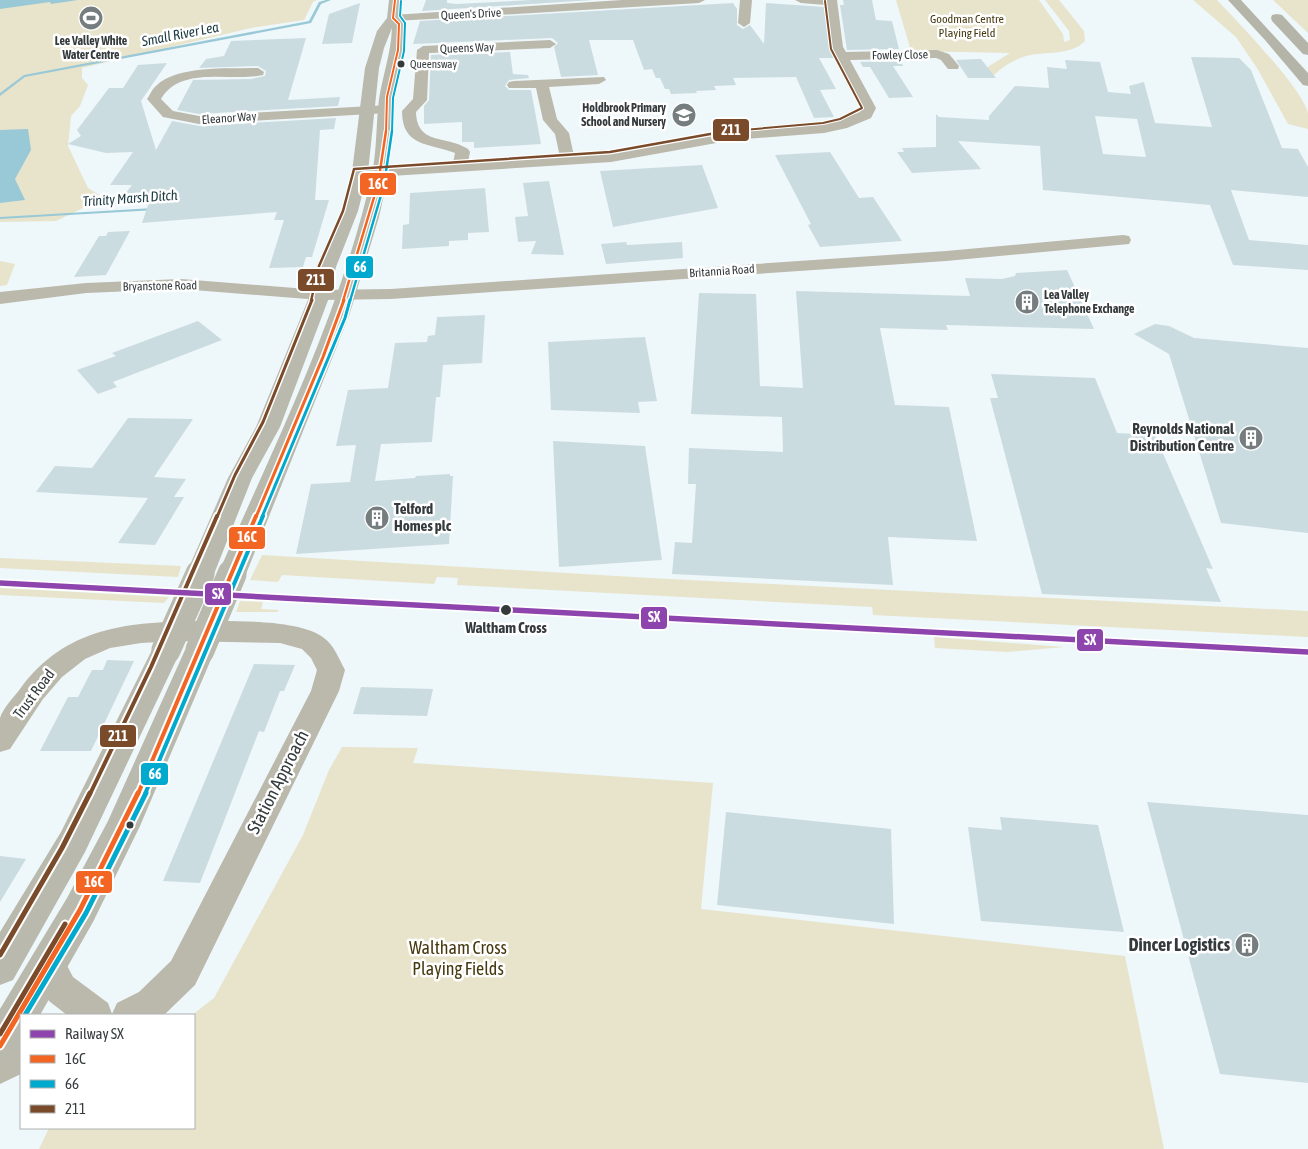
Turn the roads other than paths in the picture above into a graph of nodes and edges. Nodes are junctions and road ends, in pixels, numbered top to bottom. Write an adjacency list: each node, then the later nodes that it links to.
1 (395, 0): 8 (main road)
2 (699, 0): 8 (street, Queen's Drive)
3 (746, 0): 9 (street)
4 (801, 0): 6 (street)
5 (1234, 0): 16 (highway)
6 (831, 1): 12 (street)
7 (1270, 11): 11 (highway)
8 (393, 18): 19 (main road); 20 (main road)
9 (744, 23)
10 (550, 44): 22 (street, Queens Way)
11 (1308, 51)
12 (842, 56): 13 (street, Fowley Close); 21 (street)
13 (953, 66)
14 (258, 72): 20 (street, Eleanor Way)
15 (599, 80): 17 (street)
16 (1308, 82)
17 (542, 84): 18 (street); 21 (street)
18 (514, 85)
19 (388, 109): 20 (street); 23 (main road)
20 (365, 110): 24 (main road)
21 (568, 161): 22 (street)
22 (459, 167): 23 (street)
23 (381, 172): 24 (street); 26 (main road)
24 (360, 173): 27 (main road)
25 (1123, 240): 26 (street, Britannia Road)
26 (346, 294): 27 (street, Britannia Road); 29 (main road, bridge)
27 (320, 295): 28 (street, Bryanstone Road); 29 (main road, bridge)
28 (0, 297)
29 (185, 644): 30 (street, Trust Road); 31 (main road); 32 (main road); 34 (street, Station Approach)
30 (0, 741)
31 (48, 965): 33 (street); 35 (main road)
32 (0, 967)
33 (94, 1014)
34 (132, 1014)
35 (0, 1046)
36 (20, 1054): 37 (street)
37 (0, 1066)

